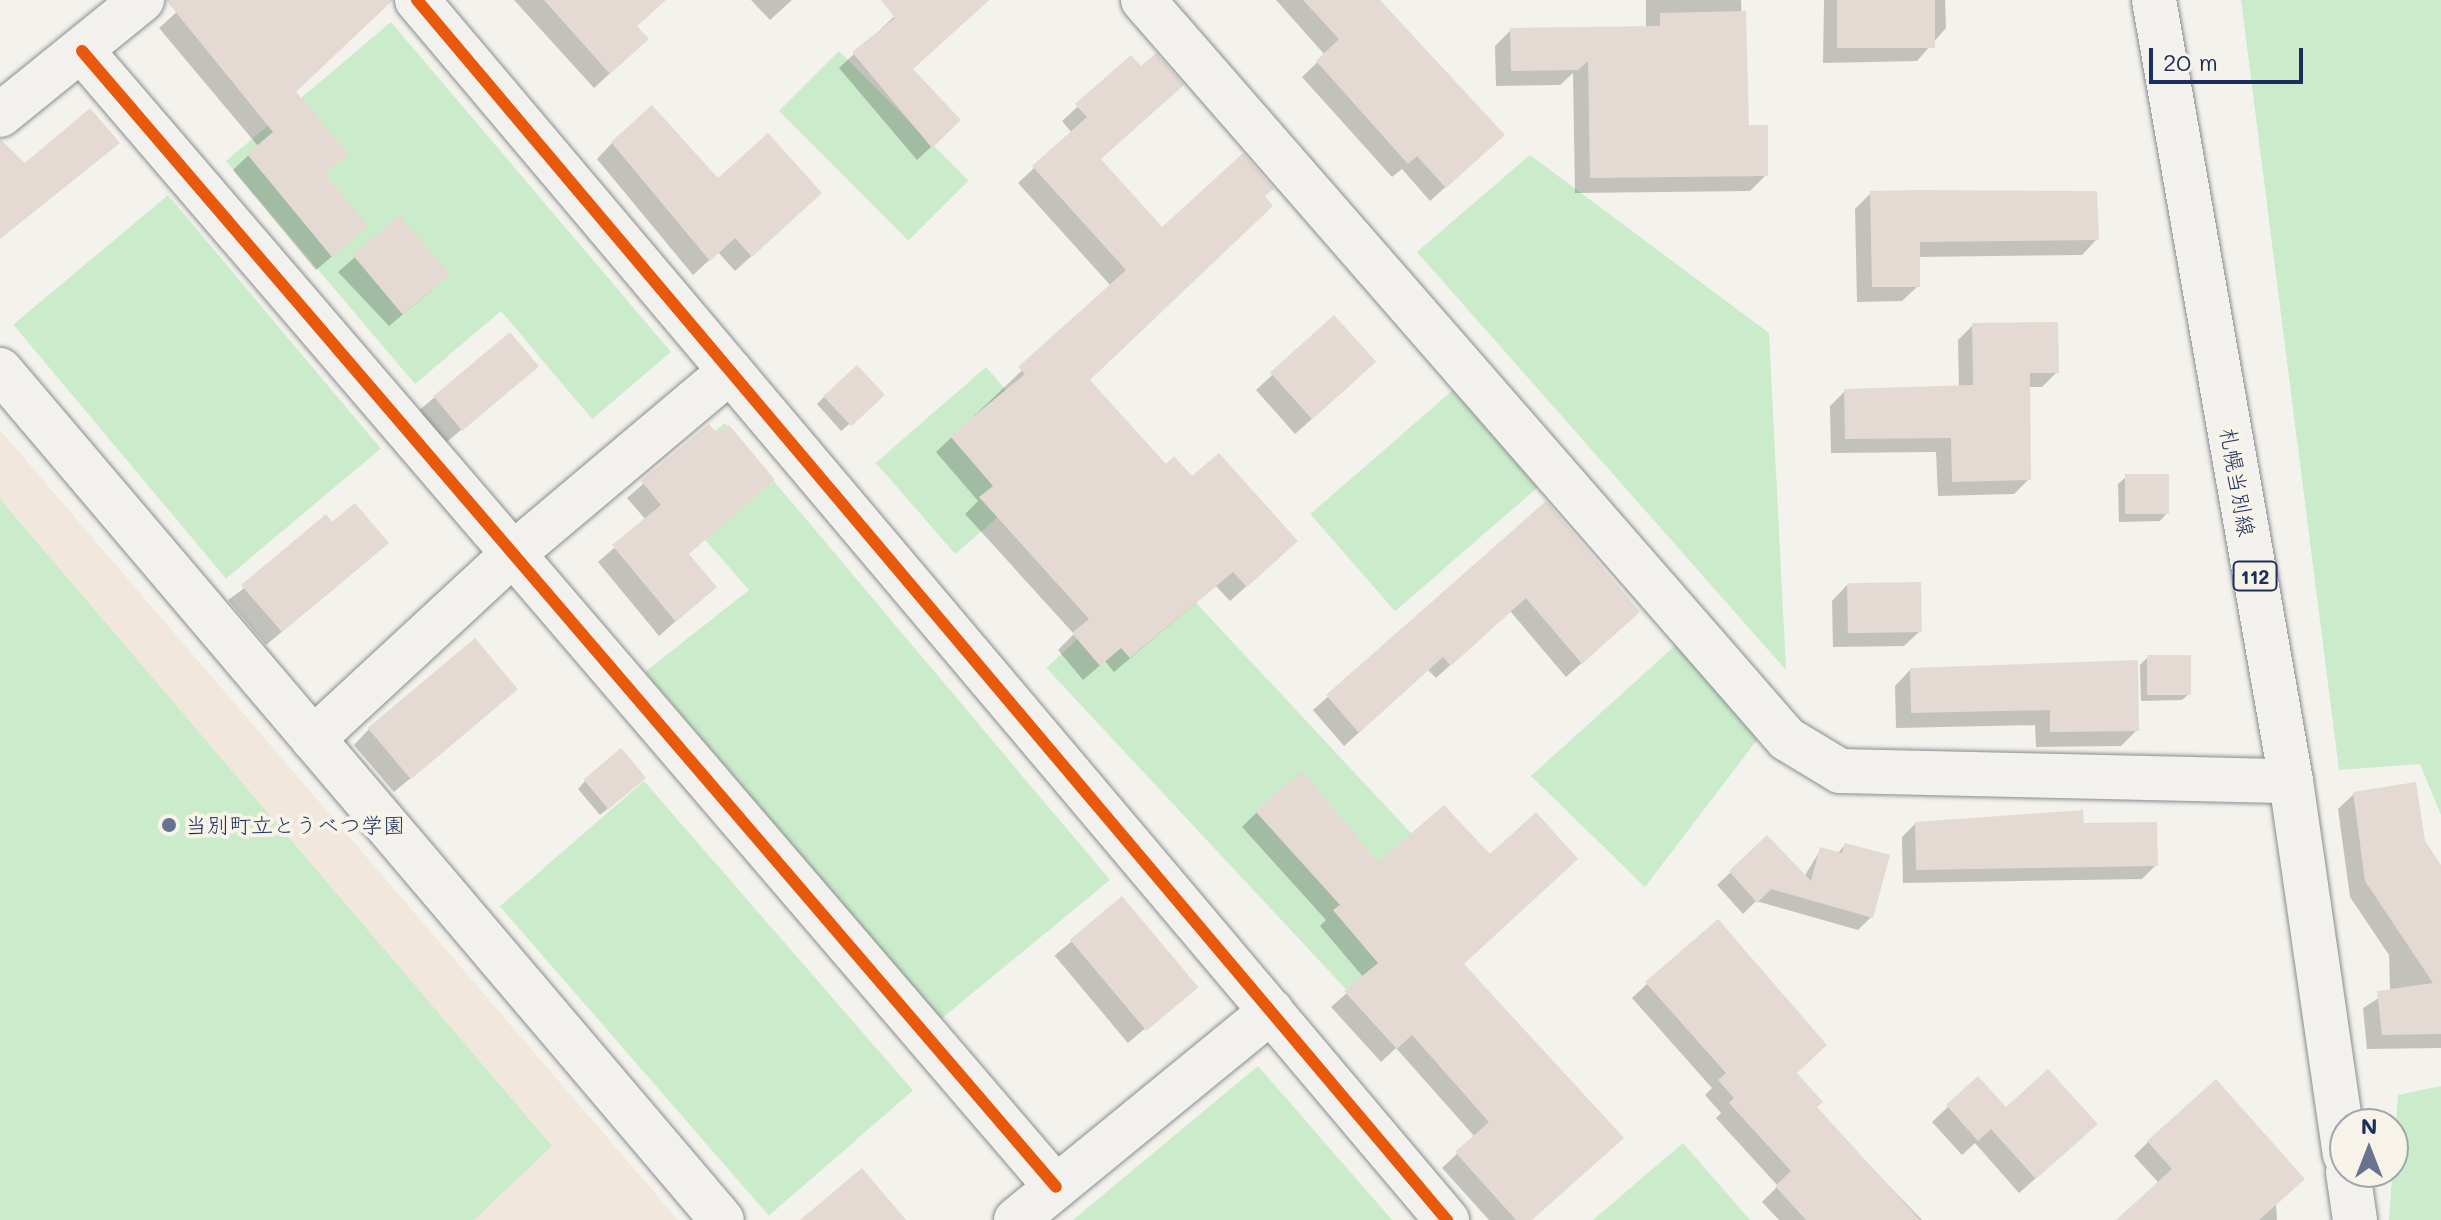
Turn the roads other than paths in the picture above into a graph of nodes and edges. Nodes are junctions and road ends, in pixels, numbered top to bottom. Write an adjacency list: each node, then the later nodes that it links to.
1 (142, 0): 5 (street)
2 (417, 0): 8 (street)
3 (2154, 0): 11 (street, 札幌当別線 / 112)
4 (1145, 1): 11 (street)
5 (82, 51): 6 (street); 9 (street)
6 (0, 115)
7 (0, 370): 10 (street)
8 (730, 371): 9 (street); 12 (street)
9 (513, 554): 10 (street); 14 (street)
10 (313, 739): 16 (street)
11 (2291, 781): 13 (street, 札幌当別線 / 112)
12 (1271, 1011): 14 (street); 18 (street)
13 (2338, 1108)
14 (1056, 1187): 17 (street)
15 (2350, 1188): 19 (street)
16 (722, 1220)
17 (1016, 1220)
18 (1447, 1220)
19 (2355, 1220)

